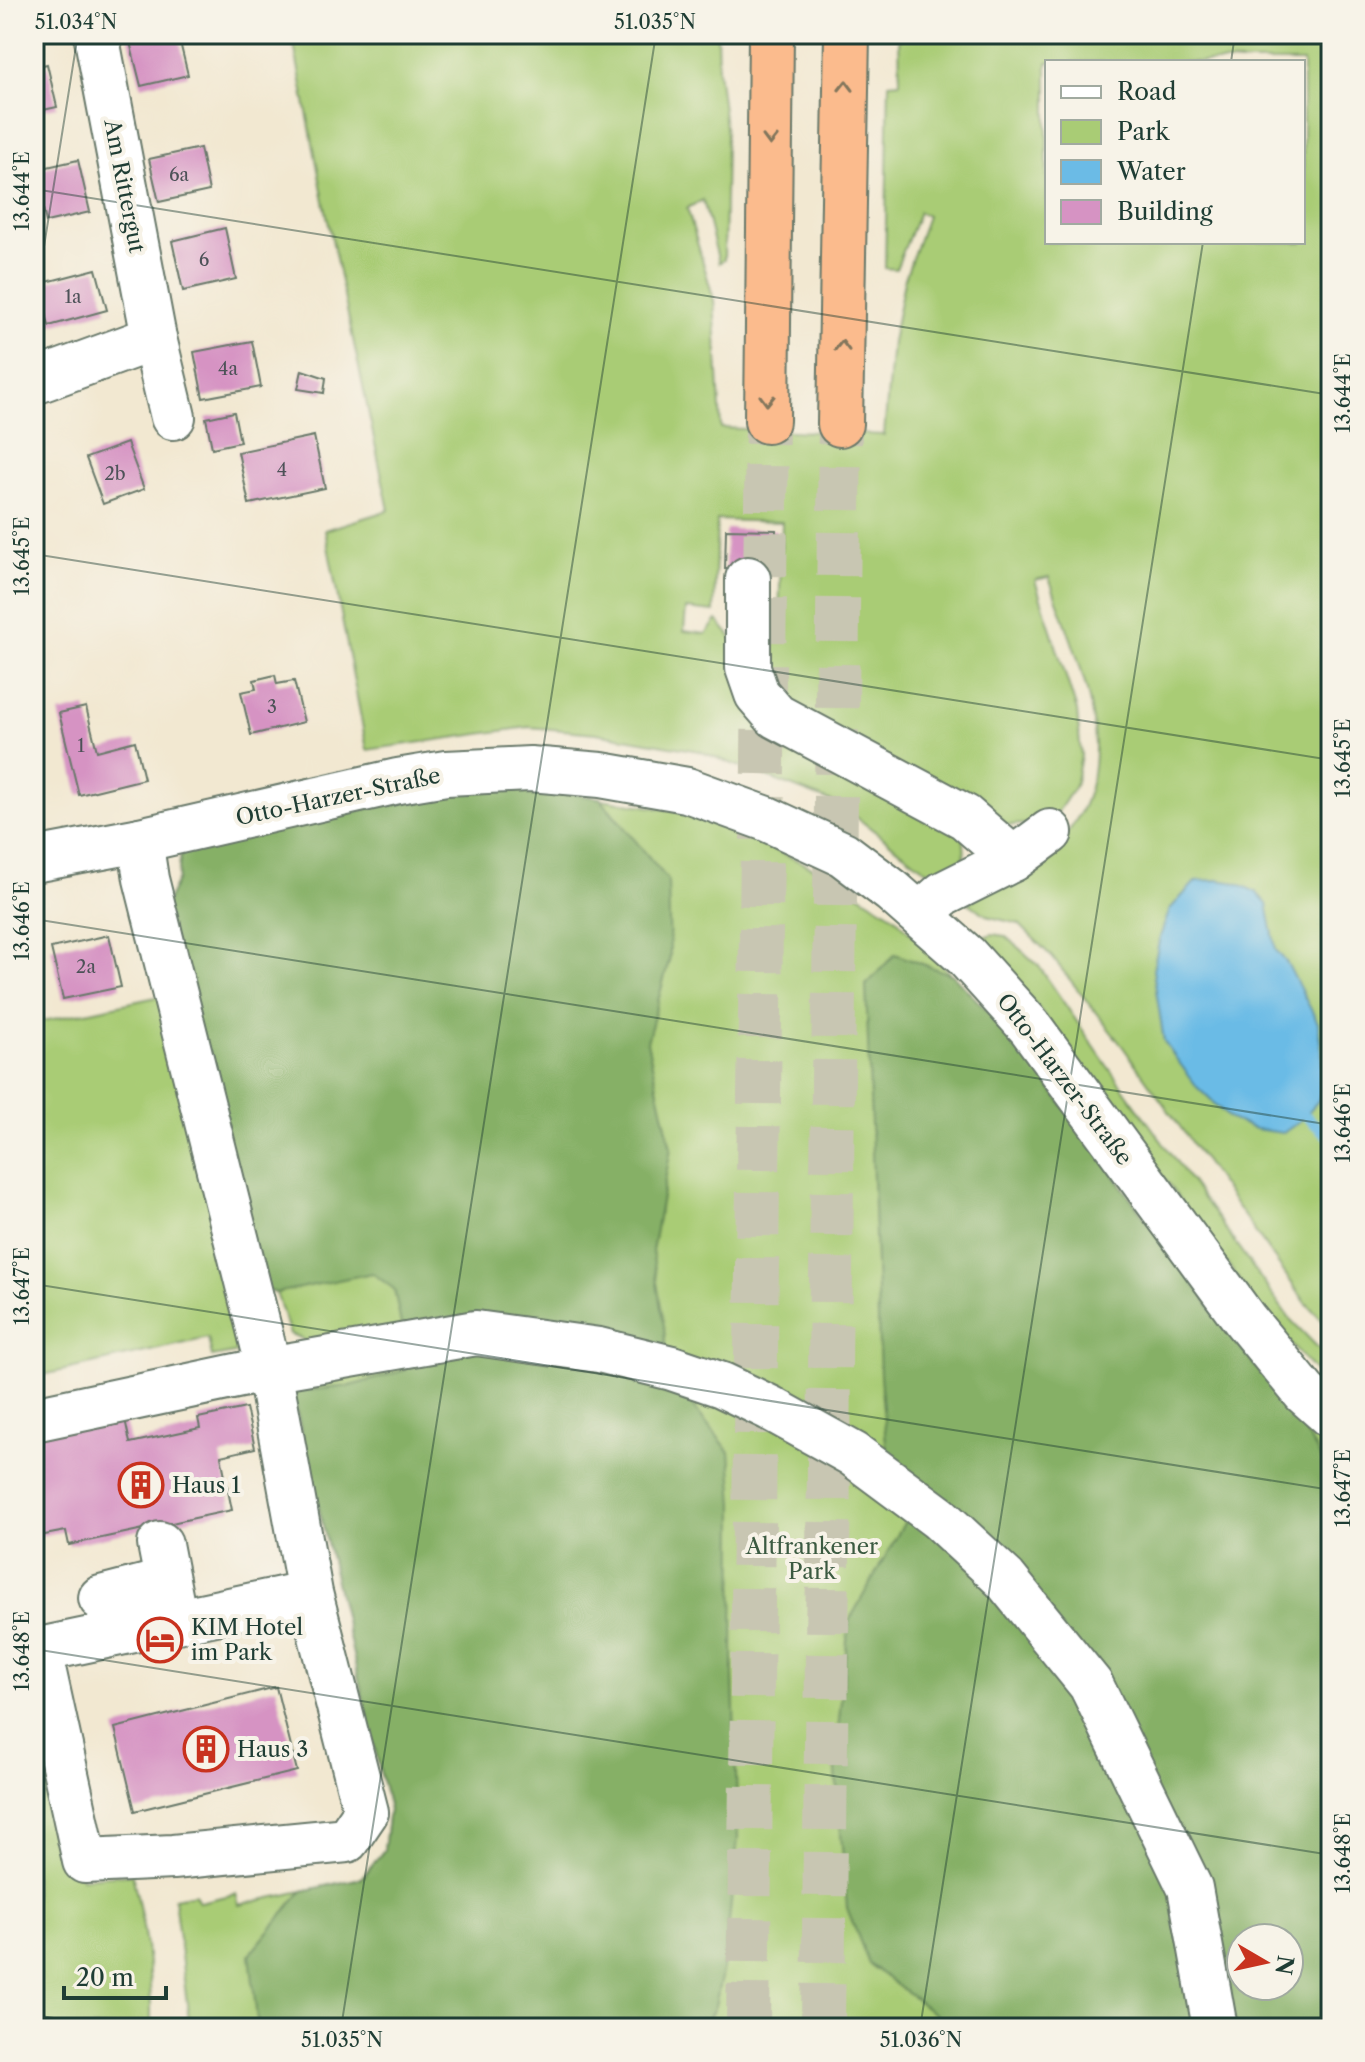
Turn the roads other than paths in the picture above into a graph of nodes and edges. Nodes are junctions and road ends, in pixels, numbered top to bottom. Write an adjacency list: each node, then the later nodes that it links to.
1 (96, 34): 4 (street, Am Rittergut)
2 (771, 34): 7 (highway, one-way to 7)
3 (847, 34): 8 (highway, one-way to 3)
4 (154, 338): 5 (street); 6 (street, Am Rittergut)
5 (34, 382)
6 (173, 417)
7 (767, 421)
8 (840, 424)
9 (748, 579): 12 (street)
10 (1050, 832): 12 (street)
11 (140, 840): 13 (street, Otto-Harzer-Straße); 14 (street, Otto-Harzer-Straße); 15 (street)
12 (1013, 859): 14 (street)
13 (34, 860)
14 (920, 914): 16 (street, Otto-Harzer-Straße)
15 (269, 1369): 17 (street); 19 (street); 21 (street)
16 (1331, 1416)
17 (34, 1419)
18 (167, 1582): 19 (street); 19 (street); 20 (street)
19 (310, 1593)
20 (101, 1598)
21 (1215, 2028)

